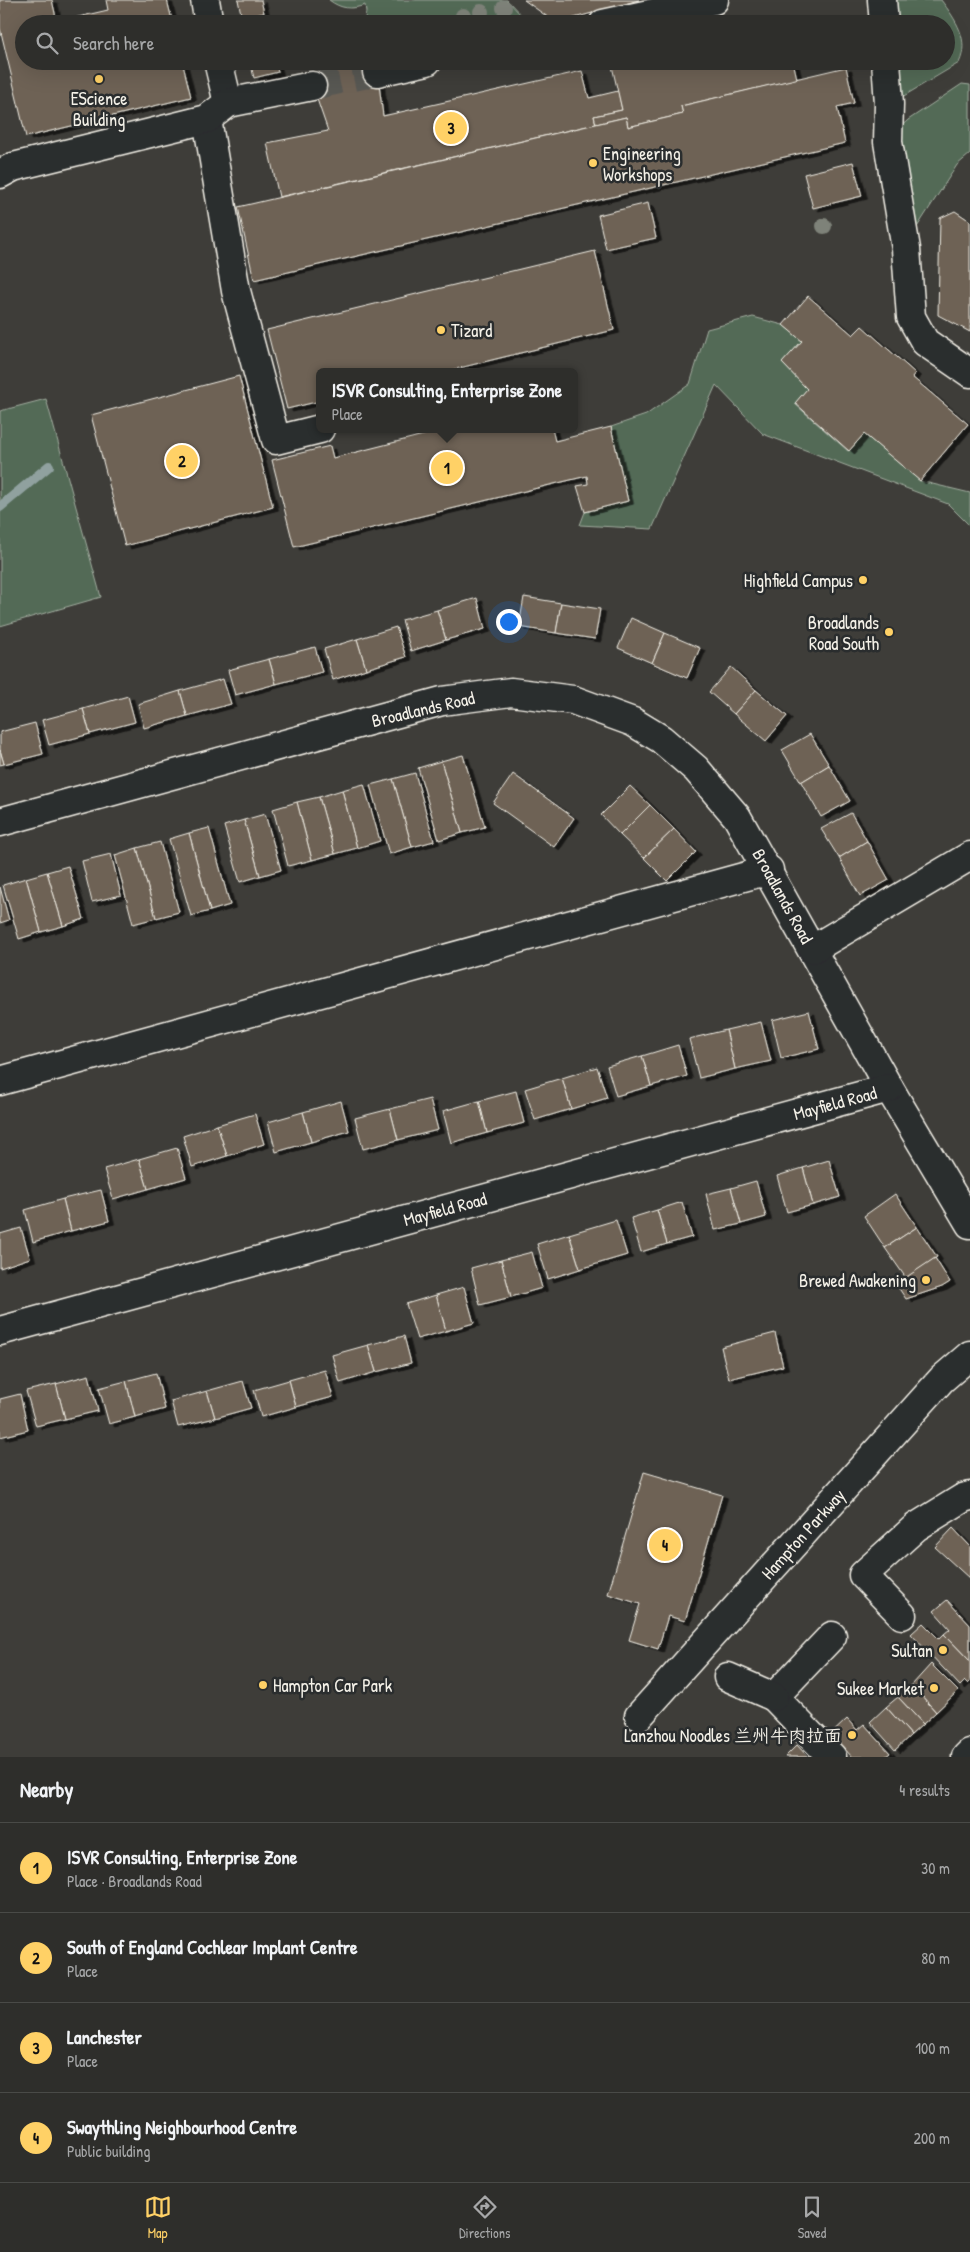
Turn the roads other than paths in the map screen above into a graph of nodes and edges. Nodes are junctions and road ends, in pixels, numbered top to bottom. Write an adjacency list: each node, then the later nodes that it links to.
1 (205, 0): 4 (street)
2 (714, 0): 5 (street)
3 (882, 0): 6 (street)
4 (208, 15)
5 (645, 15)
6 (883, 15)
7 (220, 70): 12 (street)
8 (386, 70): 10 (street)
9 (887, 70): 15 (street)
10 (377, 72)
11 (312, 86): 12 (street)
12 (228, 104): 13 (street)
13 (207, 120): 14 (street); 16 (street)
14 (0, 174)
15 (970, 372)
16 (316, 430)
17 (0, 822): 19 (street, Broadlands Road)
18 (970, 856): 20 (street)
19 (769, 870): 20 (street, Broadlands Road); 21 (street)
20 (813, 949): 22 (street, Broadlands Road)
21 (0, 1081)
22 (889, 1088): 23 (street, Broadlands Road); 24 (street, Mayfield Road)
23 (970, 1224)
24 (0, 1331)
25 (970, 1355): 31 (street, Hampton Parkway)
26 (970, 1496): 27 (street)
27 (902, 1615)
28 (832, 1636): 30 (street)
29 (728, 1677): 30 (street)
30 (774, 1697): 33 (street)
31 (639, 1716)
32 (970, 1753): 34 (street)
33 (832, 1757)
34 (966, 1757)

